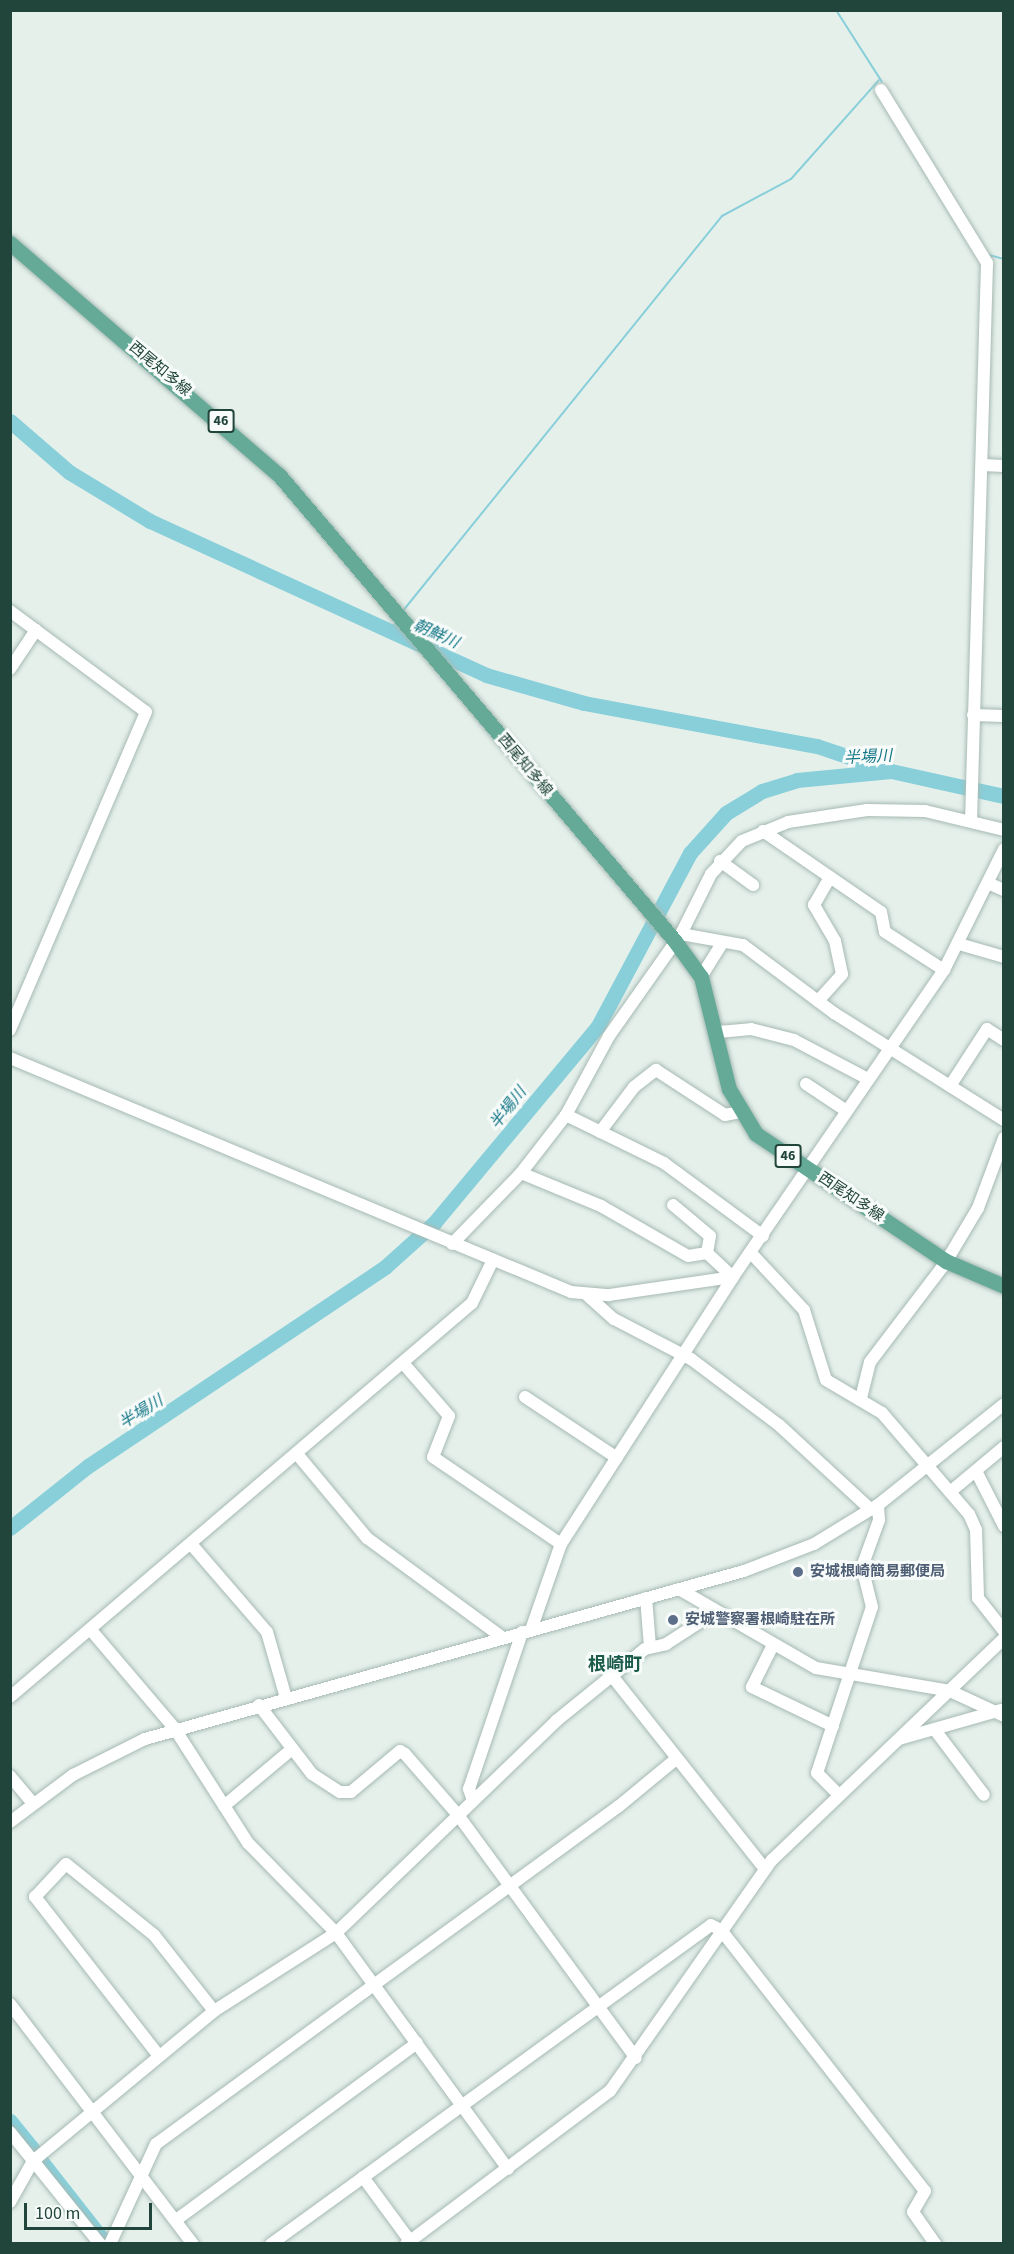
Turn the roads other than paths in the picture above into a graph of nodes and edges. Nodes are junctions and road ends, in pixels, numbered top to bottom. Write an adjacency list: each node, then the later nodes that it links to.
1 (880, 90): 3 (street)
2 (10, 243): 19 (main road, 西尾知多線 / 46)
3 (983, 465): 4 (street); 8 (street)
4 (1004, 466)
5 (10, 611): 6 (street)
6 (36, 630): 7 (street); 26 (street)
7 (10, 669)
8 (973, 715): 9 (street); 10 (street)
9 (1004, 716)
10 (971, 818): 11 (street); 12 (street)
11 (1004, 830)
12 (763, 831): 14 (street); 15 (street)
13 (1004, 849): 16 (street)
14 (720, 861): 17 (street); 19 (street)
15 (830, 877): 23 (street); 25 (street)
16 (988, 883): 18 (street); 21 (street)
17 (753, 885)
18 (1004, 891)
19 (674, 935): 20 (street); 24 (main road, 西尾知多線 / 46); 36 (street)
20 (722, 943): 24 (street); 25 (street)
21 (959, 944): 22 (street); 23 (street)
22 (1004, 957)
23 (944, 970): 29 (street)
24 (701, 977): 27 (main road, 西尾知多線 / 46)
25 (818, 1001): 29 (street)
26 (10, 1030)
27 (718, 1032): 31 (street); 35 (main road, 西尾知多線 / 46)
28 (1004, 1040): 33 (street)
29 (890, 1049): 31 (street); 33 (street)
30 (10, 1058): 44 (street)
31 (866, 1078): 34 (street)
32 (806, 1084): 34 (street)
33 (950, 1086): 37 (street)
34 (846, 1110): 40 (street)
35 (740, 1112): 38 (street); 40 (main road, 西尾知多線 / 46)
36 (566, 1115): 38 (street); 41 (street)
37 (1004, 1120)
38 (600, 1132): 43 (street)
39 (1004, 1138): 48 (street)
40 (807, 1168): 43 (street); 48 (main road, 西尾知多線 / 46)
41 (521, 1173): 44 (street); 45 (street)
42 (673, 1205): 45 (street)
43 (763, 1236): 46 (street)
44 (448, 1243): 47 (street)
45 (707, 1253): 49 (street)
46 (752, 1253): 49 (street); 55 (street)
47 (493, 1260): 51 (street); 53 (street)
48 (946, 1261): 50 (main road, 西尾知多線 / 46); 55 (street)
49 (733, 1277): 51 (street); 52 (street)
50 (1004, 1286)
51 (587, 1295): 52 (street)
52 (684, 1356): 59 (street); 63 (street)
53 (403, 1363): 58 (street); 66 (street)
54 (525, 1397): 59 (street)
55 (861, 1398): 60 (street)
56 (1002, 1407): 60 (street)
57 (1004, 1447): 61 (street)
58 (297, 1454): 65 (street); 73 (street)
59 (617, 1458): 66 (street)
60 (927, 1466): 62 (street); 63 (street)
61 (976, 1471): 62 (street); 64 (street)
62 (950, 1492): 72 (street)
63 (874, 1507): 67 (street); 78 (street)
64 (1004, 1526)
65 (191, 1544): 70 (street); 81 (street)
66 (561, 1544): 71 (street)
67 (679, 1589): 68 (street); 69 (street)
68 (646, 1598): 71 (street); 75 (street)
69 (714, 1613): 75 (street); 76 (street)
70 (90, 1629): 80 (street); 85 (street)
71 (527, 1631): 73 (street); 93 (street)
72 (1004, 1631)
73 (503, 1638): 81 (street)
74 (1004, 1638): 79 (street)
75 (650, 1647): 77 (street)
76 (772, 1647): 78 (street); 84 (street)
77 (612, 1676): 89 (street); 93 (street)
78 (850, 1676): 79 (street); 84 (street)
79 (950, 1691): 83 (street); 87 (street)
80 (10, 1697)
81 (285, 1698): 82 (street)
82 (259, 1706): 85 (street); 88 (street)
83 (1002, 1712): 86 (street)
84 (833, 1726): 91 (street)
85 (175, 1729): 94 (street); 95 (street)
86 (935, 1730): 87 (street); 92 (street)
87 (898, 1740): 91 (street)
88 (292, 1749): 95 (street); 96 (street)
89 (676, 1759): 98 (street); 99 (street)
90 (10, 1776): 94 (street)
91 (839, 1795): 98 (street)
92 (984, 1795)
93 (474, 1801): 96 (street)
94 (33, 1803): 97 (street)
95 (224, 1806): 101 (street)
96 (458, 1815): 99 (street); 101 (street)
97 (10, 1822)
98 (765, 1869): 100 (street)
99 (510, 1884): 102 (street); 104 (street)
100 (721, 1930): 104 (street); 108 (street); 123 (street)
101 (336, 1933): 102 (street); 105 (street)
102 (374, 1983): 106 (street); 114 (street)
103 (10, 2004): 110 (street)
104 (598, 2006): 108 (street); 109 (street)
105 (214, 2011): 107 (street); 107 (street)
106 (417, 2043): 109 (street); 117 (street)
107 (159, 2056): 110 (street)
108 (636, 2058): 113 (street)
109 (462, 2104): 113 (street); 115 (street)
110 (94, 2110): 112 (street); 114 (street)
111 (10, 2132): 112 (street)
112 (33, 2161): 116 (street); 119 (street)
113 (508, 2169): 118 (street)
114 (142, 2172): 117 (street); 120 (street)
115 (363, 2177): 118 (street); 122 (street)
116 (10, 2202)
117 (176, 2220): 121 (street)
118 (408, 2242)
119 (100, 2244)
120 (110, 2244)
121 (194, 2244)
122 (270, 2244)
123 (935, 2244)

